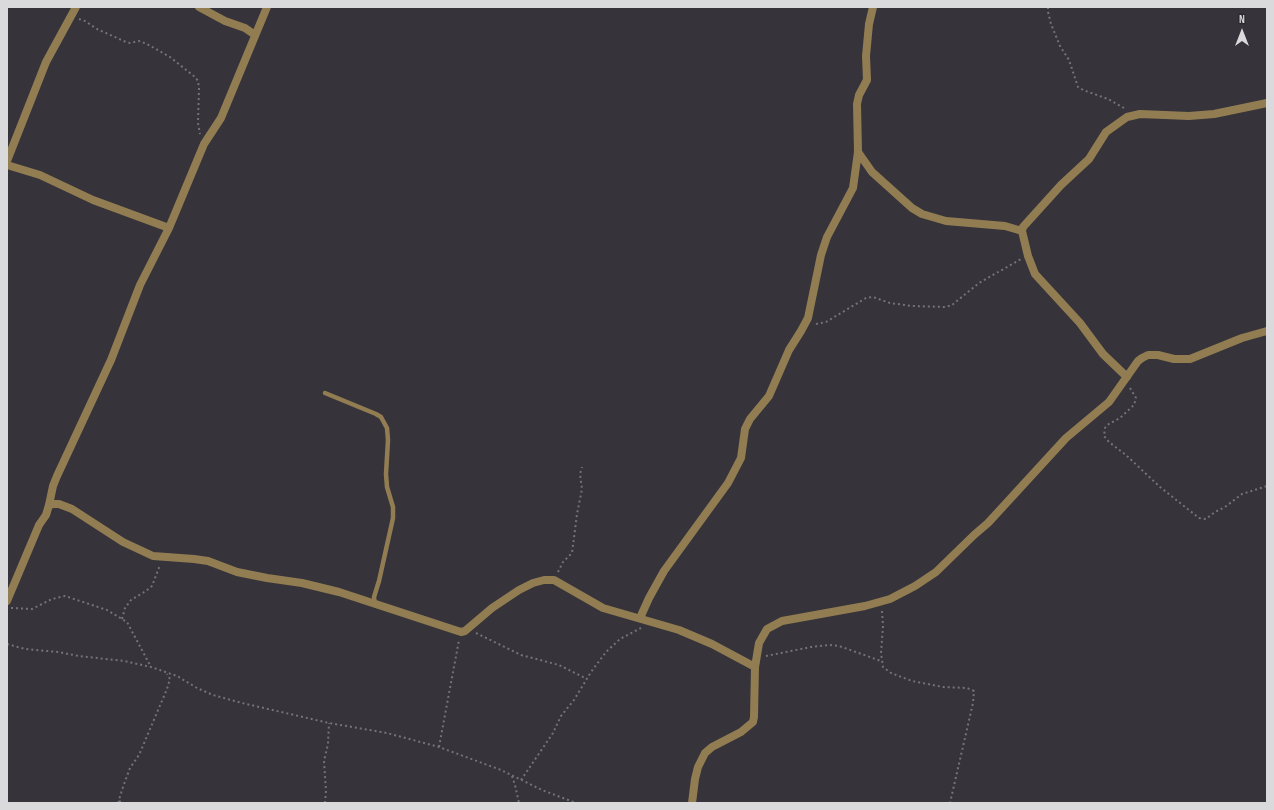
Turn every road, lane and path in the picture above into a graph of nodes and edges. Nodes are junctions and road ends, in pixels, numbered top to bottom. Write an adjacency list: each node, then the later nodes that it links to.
1 (76, 7): 6 (street)
2 (199, 7): 7 (street)
3 (268, 7): 7 (street)
4 (873, 7): 11 (street)
5 (1048, 7): 9 (path)
6 (68, 22): 10 (path); 12 (street)
7 (255, 35): 10 (street)
8 (1267, 103): 9 (street)
9 (1135, 114): 15 (street)
10 (204, 144): 14 (street)
11 (858, 152): 15 (street); 17 (street)
12 (7, 161)
13 (7, 165): 14 (street)
14 (169, 228): 23 (street)
15 (1022, 231): 16 (street)
16 (1028, 256): 17 (path); 19 (street)
17 (804, 325): 30 (street)
18 (1267, 331): 19 (street)
19 (1125, 379): 22 (path); 27 (street)
20 (325, 393): 28 (lane)
21 (582, 467): 25 (path)
22 (1267, 486)
23 (50, 505): 24 (street); 26 (street)
24 (163, 557): 28 (street); 31 (path)
25 (554, 580): 30 (street); 33 (street)
26 (7, 601)
27 (881, 601): 35 (street); 36 (path)
28 (375, 605): 33 (street)
29 (7, 608): 31 (path)
30 (640, 618): 32 (street)
31 (122, 619): 37 (path)
32 (649, 621): 38 (street); 40 (path)
33 (464, 631): 40 (path); 42 (path)
34 (7, 644): 37 (path)
35 (757, 658): 36 (path); 38 (street)
36 (881, 661): 51 (path)
37 (151, 667): 39 (path)
38 (755, 667): 50 (street)
39 (167, 673): 41 (path); 45 (path)
40 (587, 679): 44 (path)
41 (330, 723): 42 (path); 47 (path)
42 (439, 747): 43 (path)
43 (511, 775): 44 (path); 48 (path)
44 (521, 780): 49 (path)
45 (119, 802): 46 (path)
46 (123, 803)
47 (324, 803)
48 (519, 803)
49 (576, 803)
50 (692, 803)
51 (950, 803)

